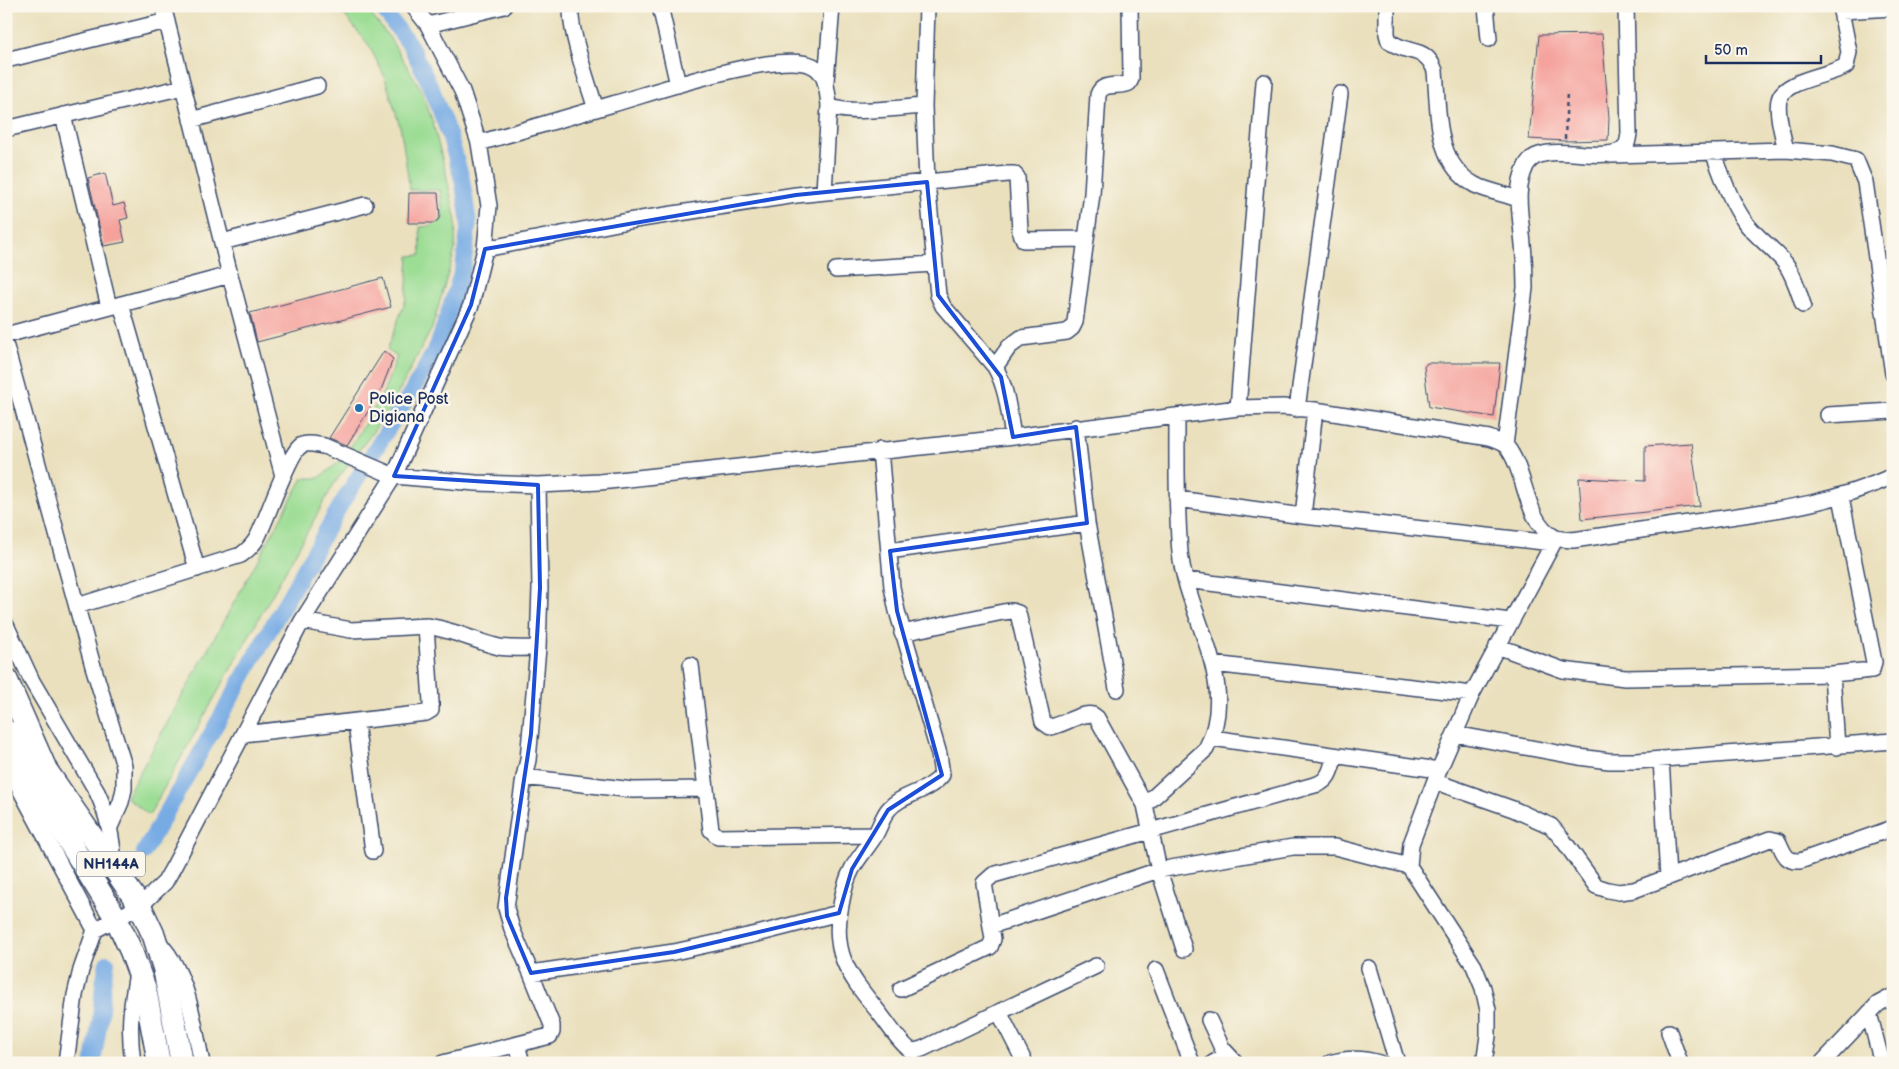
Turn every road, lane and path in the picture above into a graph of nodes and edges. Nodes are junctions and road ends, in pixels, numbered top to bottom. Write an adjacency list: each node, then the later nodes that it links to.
1 (413, 6): 14 (street)
2 (504, 6): 14 (street)
3 (572, 6): 26 (street)
4 (660, 6): 19 (street)
5 (832, 6): 17 (street)
6 (927, 6): 25 (street)
7 (1130, 6): 39 (street)
8 (1387, 6): 37 (street)
9 (1486, 6): 15 (street)
10 (1626, 6): 34 (street)
11 (1893, 8): 12 (street)
12 (1841, 9): 31 (street)
13 (165, 13): 16 (street); 21 (street)
14 (428, 25): 30 (street)
15 (1489, 39)
16 (6, 60)
17 (826, 81): 19 (street); 24 (street)
18 (1264, 82): 51 (street)
19 (678, 85): 26 (street)
20 (317, 86): 28 (street)
21 (183, 87): 27 (street); 28 (street)
22 (1567, 91): 32 (path)
23 (1340, 94): 52 (street)
24 (829, 106): 25 (street); 36 (street)
25 (924, 106): 35 (street)
26 (596, 109): 30 (street)
27 (63, 115): 29 (street); 46 (street)
28 (191, 120): 40 (street)
29 (6, 129)
30 (479, 143): 41 (street)
31 (1786, 150): 33 (street); 50 (street)
32 (1564, 152): 34 (street); 37 (street)
33 (1714, 152): 34 (street); 45 (street)
34 (1606, 155)
35 (927, 182): 36 (street); 39 (street); 42 (street)
36 (824, 192): 41 (street)
37 (1518, 199): 59 (street)
38 (365, 205): 40 (street)
39 (1086, 239): 49 (street)
40 (222, 242): 44 (street)
41 (485, 249): 62 (street)
42 (934, 264): 43 (street); 49 (street)
43 (836, 270)
44 (230, 275): 46 (street); 61 (street)
45 (1803, 304)
46 (115, 305): 47 (street); 71 (street)
47 (6, 335)
48 (6, 347): 73 (street)
49 (995, 367): 58 (street)
50 (1893, 374)
51 (1238, 408): 52 (street); 56 (street)
52 (1297, 409): 53 (street)
53 (1315, 410): 59 (street); 67 (street)
54 (1893, 411): 55 (street)
55 (1828, 415)
56 (1177, 416): 57 (street); 66 (street)
57 (1076, 428): 58 (street); 68 (street)
58 (1013, 437): 60 (street)
59 (1505, 445): 69 (street)
60 (880, 450): 64 (street); 70 (street)
61 (283, 476): 62 (street); 71 (street)
62 (394, 476): 64 (street); 74 (street)
63 (1893, 476): 65 (street)
64 (538, 485): 80 (street)
65 (1841, 497): 69 (street); 83 (street)
66 (1177, 499): 67 (street); 72 (street)
67 (1303, 516): 69 (street)
68 (1087, 523): 70 (street); 85 (street)
69 (1554, 540): 75 (street)
70 (889, 551): 78 (street)
71 (197, 569): 73 (street)
72 (1186, 580): 75 (street); 81 (street)
73 (77, 606): 101 (street)
74 (302, 621): 77 (street); 89 (street)
75 (1510, 621): 79 (street)
76 (6, 625): 101 (street)
77 (426, 626): 80 (street); 87 (street)
78 (902, 633): 100 (street); 104 (street)
79 (1497, 646): 83 (street); 86 (street)
80 (538, 648): 98 (street)
81 (1214, 664): 86 (street); 91 (street)
82 (691, 665): 99 (street)
83 (1832, 674): 93 (street)
84 (6, 679): 107 (highway, NH144A)
85 (1117, 689)
86 (1472, 694): 90 (street)
87 (356, 722): 89 (street); 105 (street)
88 (6, 731): 112 (highway, NH144A)
89 (243, 734): 110 (street)
90 (1455, 734): 95 (street); 97 (street)
91 (1212, 738): 94 (street); 100 (street)
92 (1893, 741): 93 (street)
93 (1837, 747): 95 (street)
94 (1335, 756): 97 (street); 103 (street)
95 (1661, 759): 109 (street)
96 (6, 763): 114 (street)
97 (1437, 776): 106 (street); 109 (street)
98 (524, 777): 99 (street); 121 (street)
99 (706, 789): 104 (street)
100 (1144, 805): 103 (street)
101 (110, 827): 107 (street)
102 (1893, 828): 109 (street)
103 (1150, 830): 108 (street); 113 (street)
104 (876, 835): 111 (street)
105 (373, 851)
106 (1409, 866): 108 (street); 143 (street)
107 (115, 869): 110 (highway, NH144A)
108 (1159, 870): 113 (street); 116 (street)
109 (1668, 877)
110 (140, 906): 112 (street); 115 (highway, NH144A)
111 (839, 912): 121 (street); 124 (street)
112 (116, 918): 114 (street); 119 (highway, NH144A)
113 (991, 926): 122 (street)
114 (96, 930): 130 (street)
115 (154, 936): 133 (highway, NH144A); 134 (street)
116 (1184, 949)
117 (1096, 966): 124 (street)
118 (1369, 968): 142 (street)
119 (138, 970): 131 (street); 132 (highway, NH144A)
120 (1156, 970): 138 (street)
121 (531, 973): 128 (street)
122 (901, 989)
123 (1893, 996): 125 (street)
124 (999, 1012): 137 (street)
125 (1869, 1013): 145 (street); 146 (street)
126 (1209, 1020): 129 (street)
127 (1669, 1032): 144 (street)
128 (517, 1045): 135 (street); 136 (street)
129 (1232, 1059): 139 (street)
130 (66, 1063)
131 (133, 1063)
132 (158, 1063)
133 (182, 1063)
134 (202, 1063)
135 (443, 1063)
136 (522, 1063)
137 (1025, 1063)
138 (1192, 1063)
139 (1213, 1063)
140 (1330, 1063): 141 (street)
141 (1379, 1063)
142 (1397, 1063)
143 (1484, 1063)
144 (1680, 1063)
145 (1822, 1063)
146 (1882, 1063)

